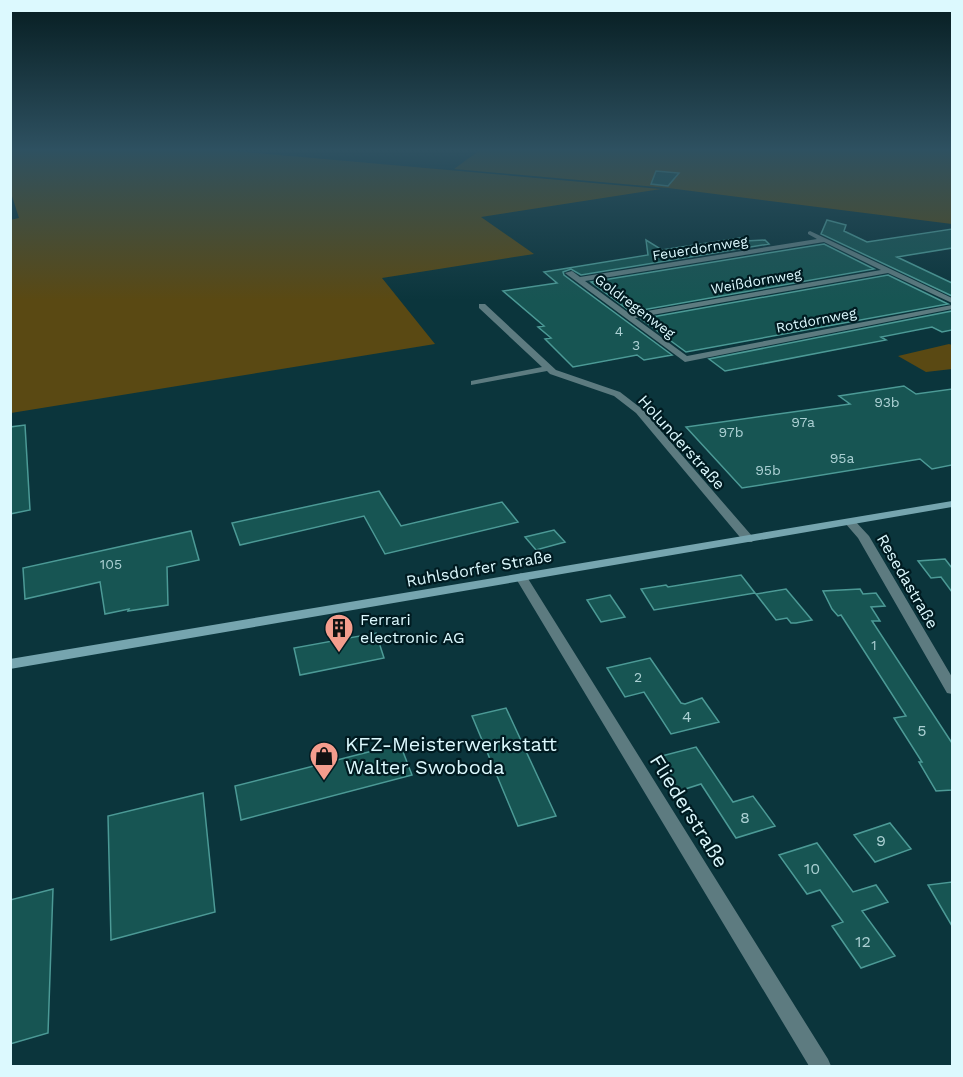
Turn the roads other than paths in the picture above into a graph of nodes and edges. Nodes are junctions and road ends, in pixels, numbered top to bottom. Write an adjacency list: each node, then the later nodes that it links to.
1 (810, 233): 2 (street)
2 (825, 240): 3 (street); 5 (street, Feuerdornweg)
3 (888, 271): 6 (street); 9 (street, Weißdornweg)
4 (569, 273): 5 (street, Goldregenweg)
5 (578, 280): 9 (street, Goldregenweg)
6 (952, 301)
7 (482, 306): 11 (street, Holunderstraße)
8 (952, 307): 10 (street, Rotdornweg)
9 (628, 317): 10 (street, Goldregenweg)
10 (685, 359)
11 (549, 368): 12 (street); 15 (street, Holunderstraße)
12 (474, 382)
13 (952, 504): 14 (main road, Ruhlsdorfer Straße)
14 (851, 523): 15 (main road, Ruhlsdorfer Straße); 18 (street, Resedastraße)
15 (748, 539): 16 (main road, Ruhlsdorfer Straße)
16 (521, 577): 17 (main road, Ruhlsdorfer Straße); 19 (street, Fliederstraße)
17 (10, 664)
18 (952, 689)
19 (821, 1066)

